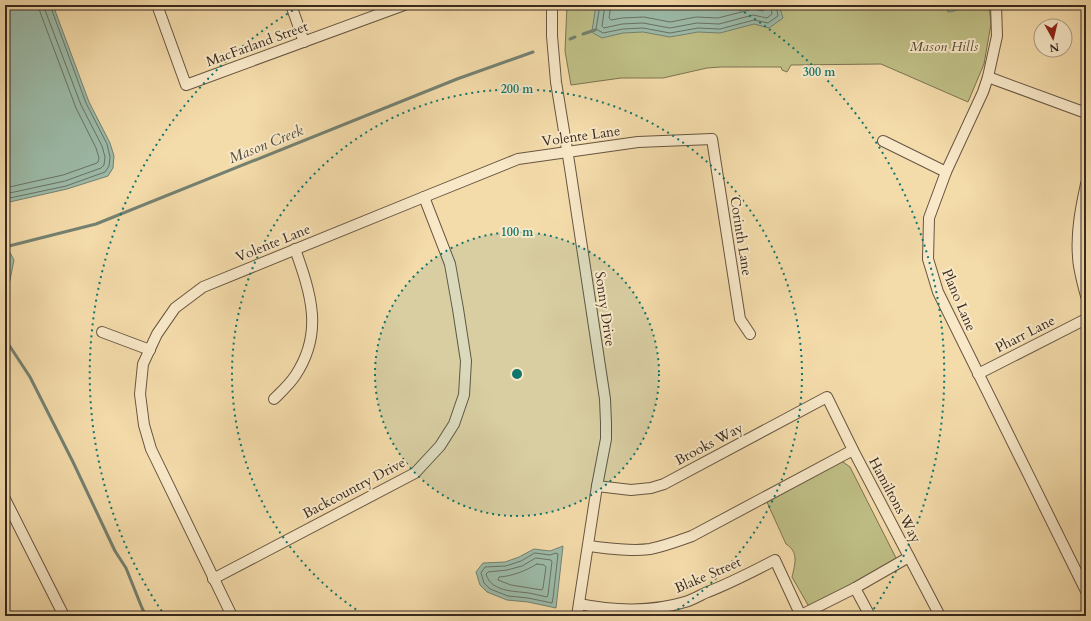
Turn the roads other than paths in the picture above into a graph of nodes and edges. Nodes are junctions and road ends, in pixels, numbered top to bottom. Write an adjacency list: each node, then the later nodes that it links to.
1 (156, 5): 6 (street, MacFarland Street)
2 (291, 5): 6 (street)
3 (404, 5): 6 (street, MacFarland Street)
4 (552, 5): 11 (street, Sonny Drive)
5 (996, 5): 7 (street, Plano Lane)
6 (304, 42)
7 (988, 77): 8 (street); 12 (street, Plano Lane)
8 (1086, 113)
9 (712, 139): 11 (street, Volente Lane); 19 (street, Corinth Lane)
10 (883, 141): 12 (street)
11 (568, 152): 14 (street, Volente Lane); 25 (street, Sonny Drive)
12 (946, 172): 21 (street, Plano Lane)
13 (1086, 184): 16 (street)
14 (424, 197): 15 (street, Volente Lane); 29 (street, Backcountry Drive)
15 (295, 249): 20 (street, Volente Lane); 23 (street)
16 (1086, 296)
17 (1086, 319): 21 (street, Pharr Lane)
18 (102, 332): 20 (street)
19 (750, 334)
20 (150, 350): 29 (street, Volente Lane)
21 (978, 374): 31 (street, Plano Lane)
22 (827, 397): 24 (street, Hamiltons Way); 25 (street, Brooks Way)
23 (274, 399)
24 (853, 450): 27 (street); 28 (street, Hamiltons Way)
25 (597, 486): 27 (street, Sonny Drive)
26 (5, 499): 33 (street)
27 (588, 546): 32 (street, Sonny Drive)
28 (909, 557): 30 (street); 38 (street, Hamiltons Way)
29 (214, 579): 34 (street, Volente Lane)
30 (855, 588): 36 (street); 37 (street)
31 (1086, 591)
32 (579, 604): 35 (street, Sonny Drive); 36 (street, Blake Street)
33 (64, 616)
34 (232, 616)
35 (577, 616)
36 (800, 616)
37 (870, 616)
38 (940, 616)

